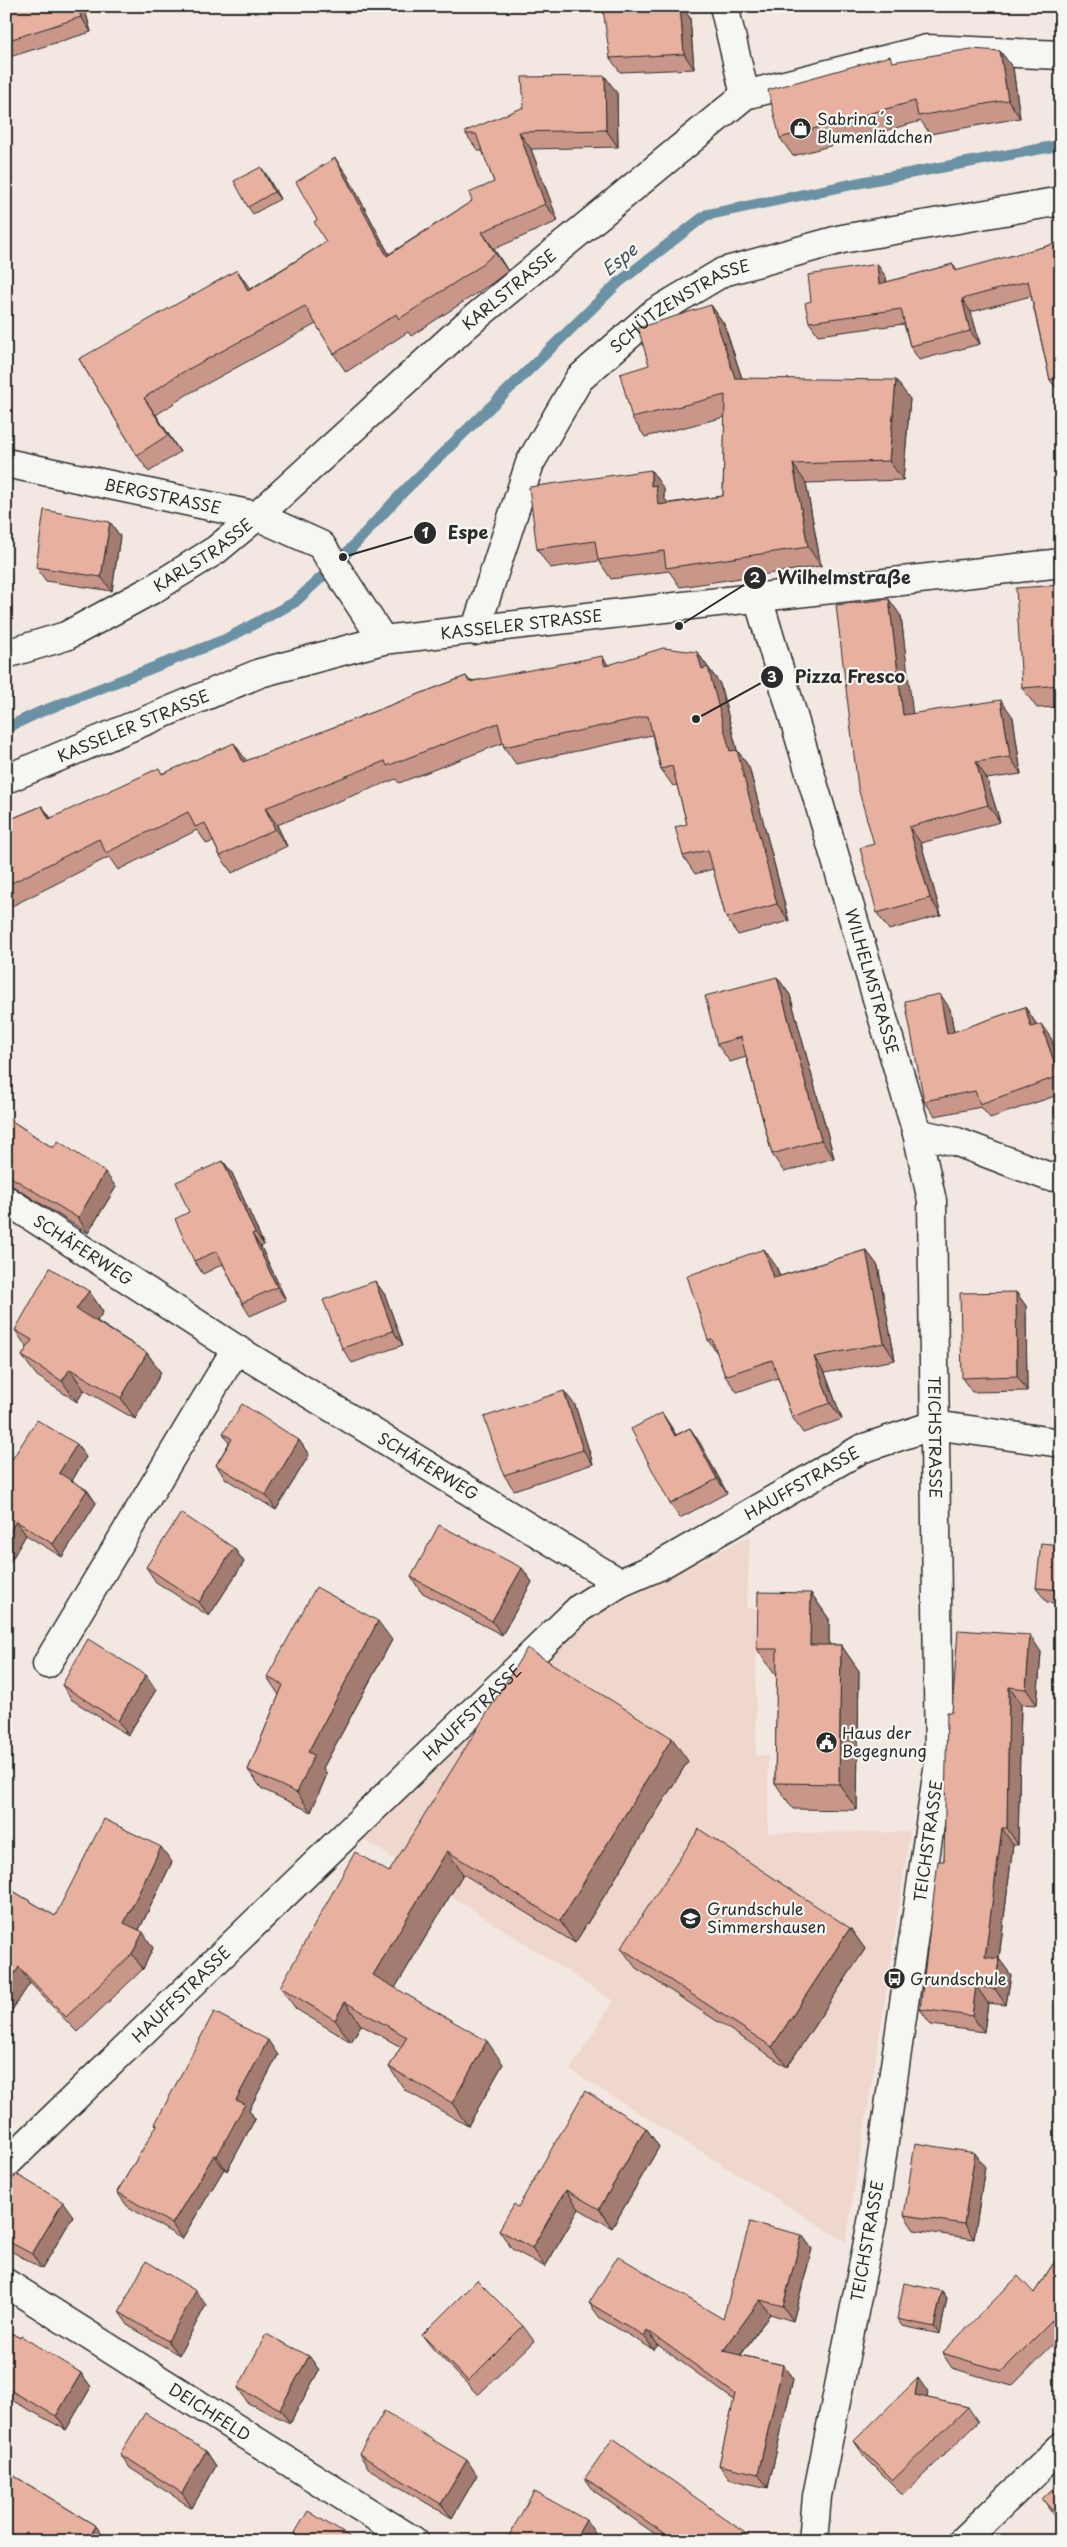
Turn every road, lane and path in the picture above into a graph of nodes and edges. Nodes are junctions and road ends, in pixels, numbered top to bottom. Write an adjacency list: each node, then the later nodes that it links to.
1 (724, 6): 3 (street)
2 (1061, 55): 3 (street, KARLSTRASSE)
3 (745, 95): 6 (street, KARLSTRASSE)
4 (1061, 201): 9 (street, SCHÜTZENSTRASSE)
5 (6, 463): 6 (street, BERGSTRASSE)
6 (257, 516): 10 (street, BERGSTRASSE); 11 (street, KARLSTRASSE)
7 (1061, 563): 8 (street, KASSELER STRASSE)
8 (758, 598): 9 (street, KASSELER STRASSE); 13 (street, WILHELMSTRASSE)
9 (475, 631): 10 (street, KASSELER STRASSE)
10 (383, 640): 12 (street, KASSELER STRASSE)
11 (6, 654)
12 (6, 779)
13 (917, 1133): 14 (street); 17 (street, TEICHSTRASSE)
14 (1061, 1178)
15 (6, 1200): 16 (street, SCHÄFERWEG)
16 (236, 1349): 19 (street, SCHÄFERWEG); 20 (street)
17 (934, 1425): 18 (street, HAUFFSTRASSE); 19 (street, HAUFFSTRASSE); 25 (street, TEICHSTRASSE)
18 (1061, 1443)
19 (620, 1583): 21 (street, HAUFFSTRASSE)
20 (47, 1664)
21 (6, 2164)
22 (6, 2283): 24 (street, DEICHFELD)
23 (1061, 2447): 26 (street)
24 (414, 2541)
25 (813, 2541)
26 (963, 2541)

